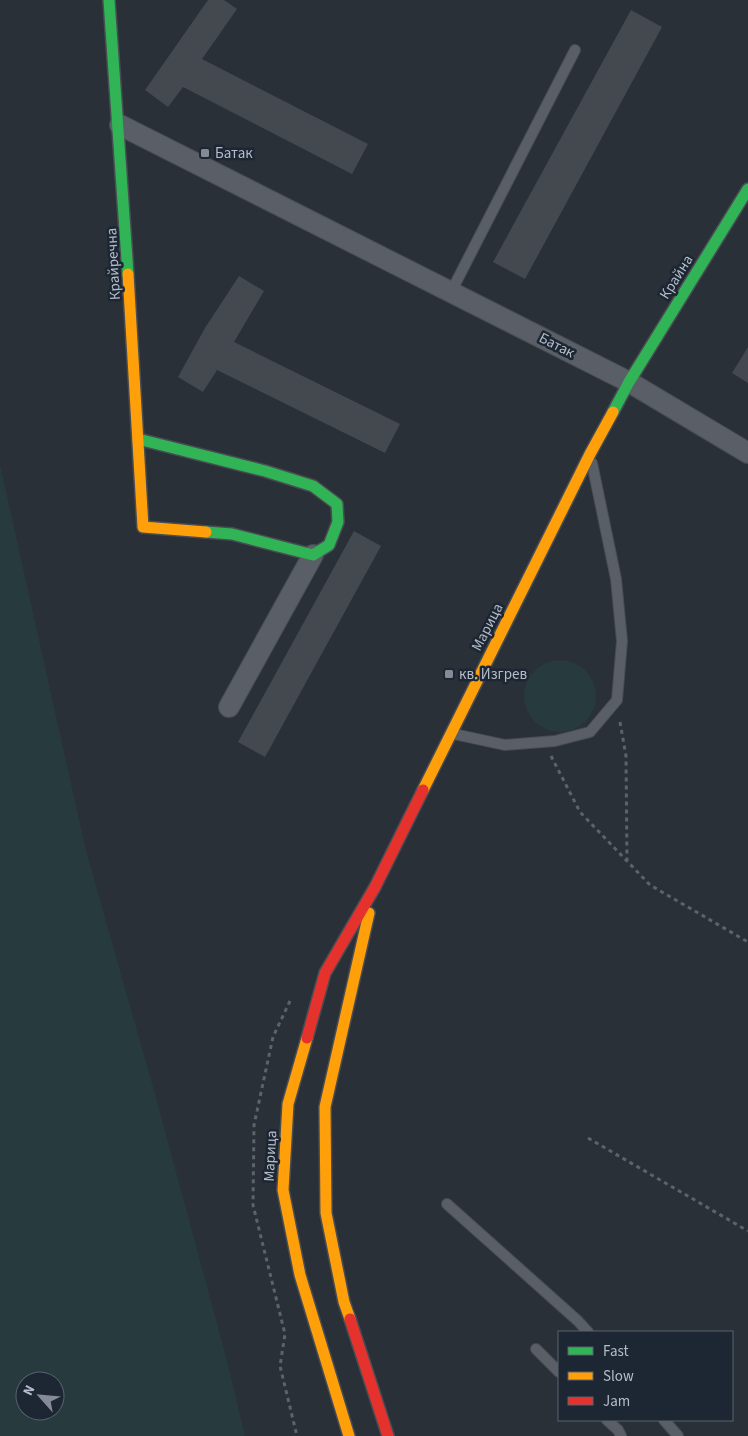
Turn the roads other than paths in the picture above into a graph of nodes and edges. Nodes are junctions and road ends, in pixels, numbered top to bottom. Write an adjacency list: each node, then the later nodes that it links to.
1 (109, 0): 3 (street, Крайречна)
2 (576, 50): 5 (lane)
3 (120, 125): 5 (street, Батак); 7 (street, Крайречна)
4 (748, 189): 6 (street, Крайна)
5 (452, 292): 6 (street, Батак)
6 (629, 382): 8 (street, Марица); 9 (street, Батак)
7 (138, 439): 10 (street, Крайречна); 10 (street)
8 (590, 454): 12 (street, Марица); 12 (lane)
9 (748, 454)
10 (312, 555): 11 (street)
11 (229, 708)
12 (450, 733): 13 (street, Марица)
13 (376, 888): 20 (street, Марица); 21 (street, Марица)
14 (447, 1204): 15 (lane)
15 (587, 1331)
16 (536, 1349): 17 (lane)
17 (558, 1371)
18 (608, 1421): 22 (lane)
19 (665, 1421): 23 (lane)
20 (348, 1436)
21 (388, 1436)
22 (621, 1436)
23 (678, 1436)

